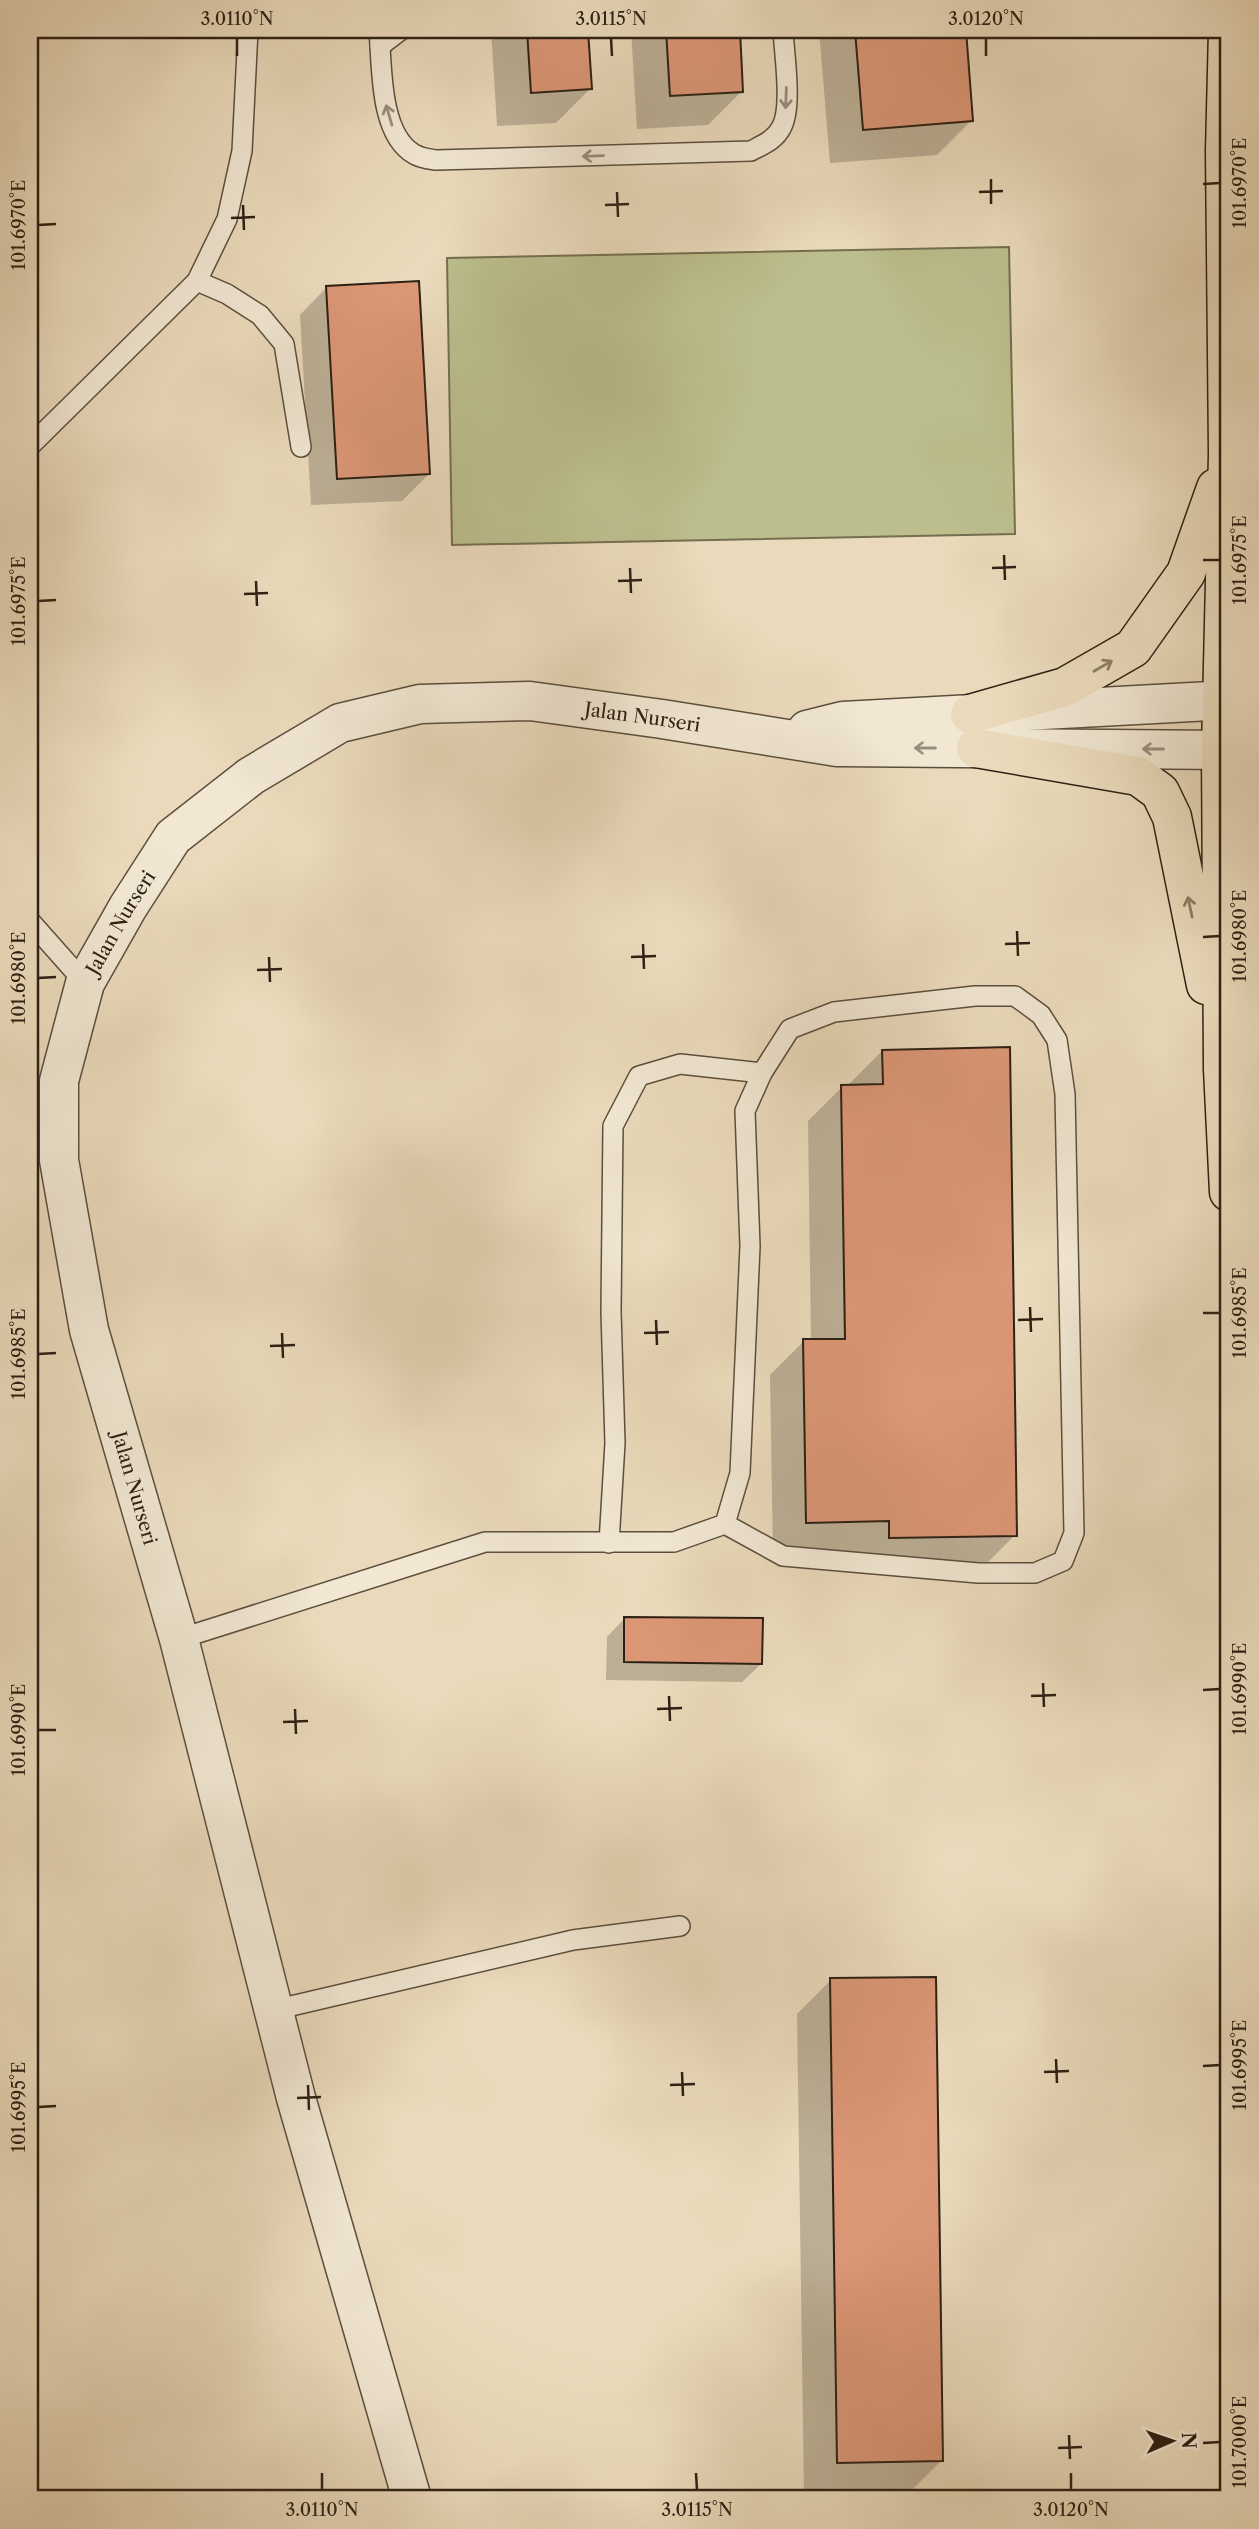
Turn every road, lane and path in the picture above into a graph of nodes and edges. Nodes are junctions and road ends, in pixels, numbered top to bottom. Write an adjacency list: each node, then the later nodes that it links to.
1 (248, 30): 6 (lane)
2 (401, 30): 5 (lane)
3 (783, 30): 5 (lane, one-way to 5)
4 (1227, 30): 9 (main road)
5 (379, 38)
6 (197, 281): 7 (lane); 8 (lane)
7 (30, 446)
8 (301, 447)
9 (1228, 454): 10 (main road); 11 (main road, one-way to 9)
10 (1225, 700): 11 (street, Jalan Nurseri); 12 (main road)
11 (973, 731): 12 (street, Jalan Nurseri, one-way to 11); 14 (street, Jalan Nurseri); 15 (main road, one-way to 11)
12 (1225, 750): 15 (main road)
13 (30, 921): 14 (lane)
14 (85, 984): 20 (street, Jalan Nurseri)
15 (1223, 1069): 17 (main road)
16 (762, 1073): 18 (lane); 18 (lane); 19 (lane)
17 (1229, 1192)
18 (725, 1524): 19 (lane)
19 (609, 1543): 20 (lane)
20 (179, 1639): 22 (street, Jalan Nurseri)
21 (680, 1926): 22 (lane)
22 (274, 2010): 23 (street, Jalan Nurseri)
23 (412, 2499)

